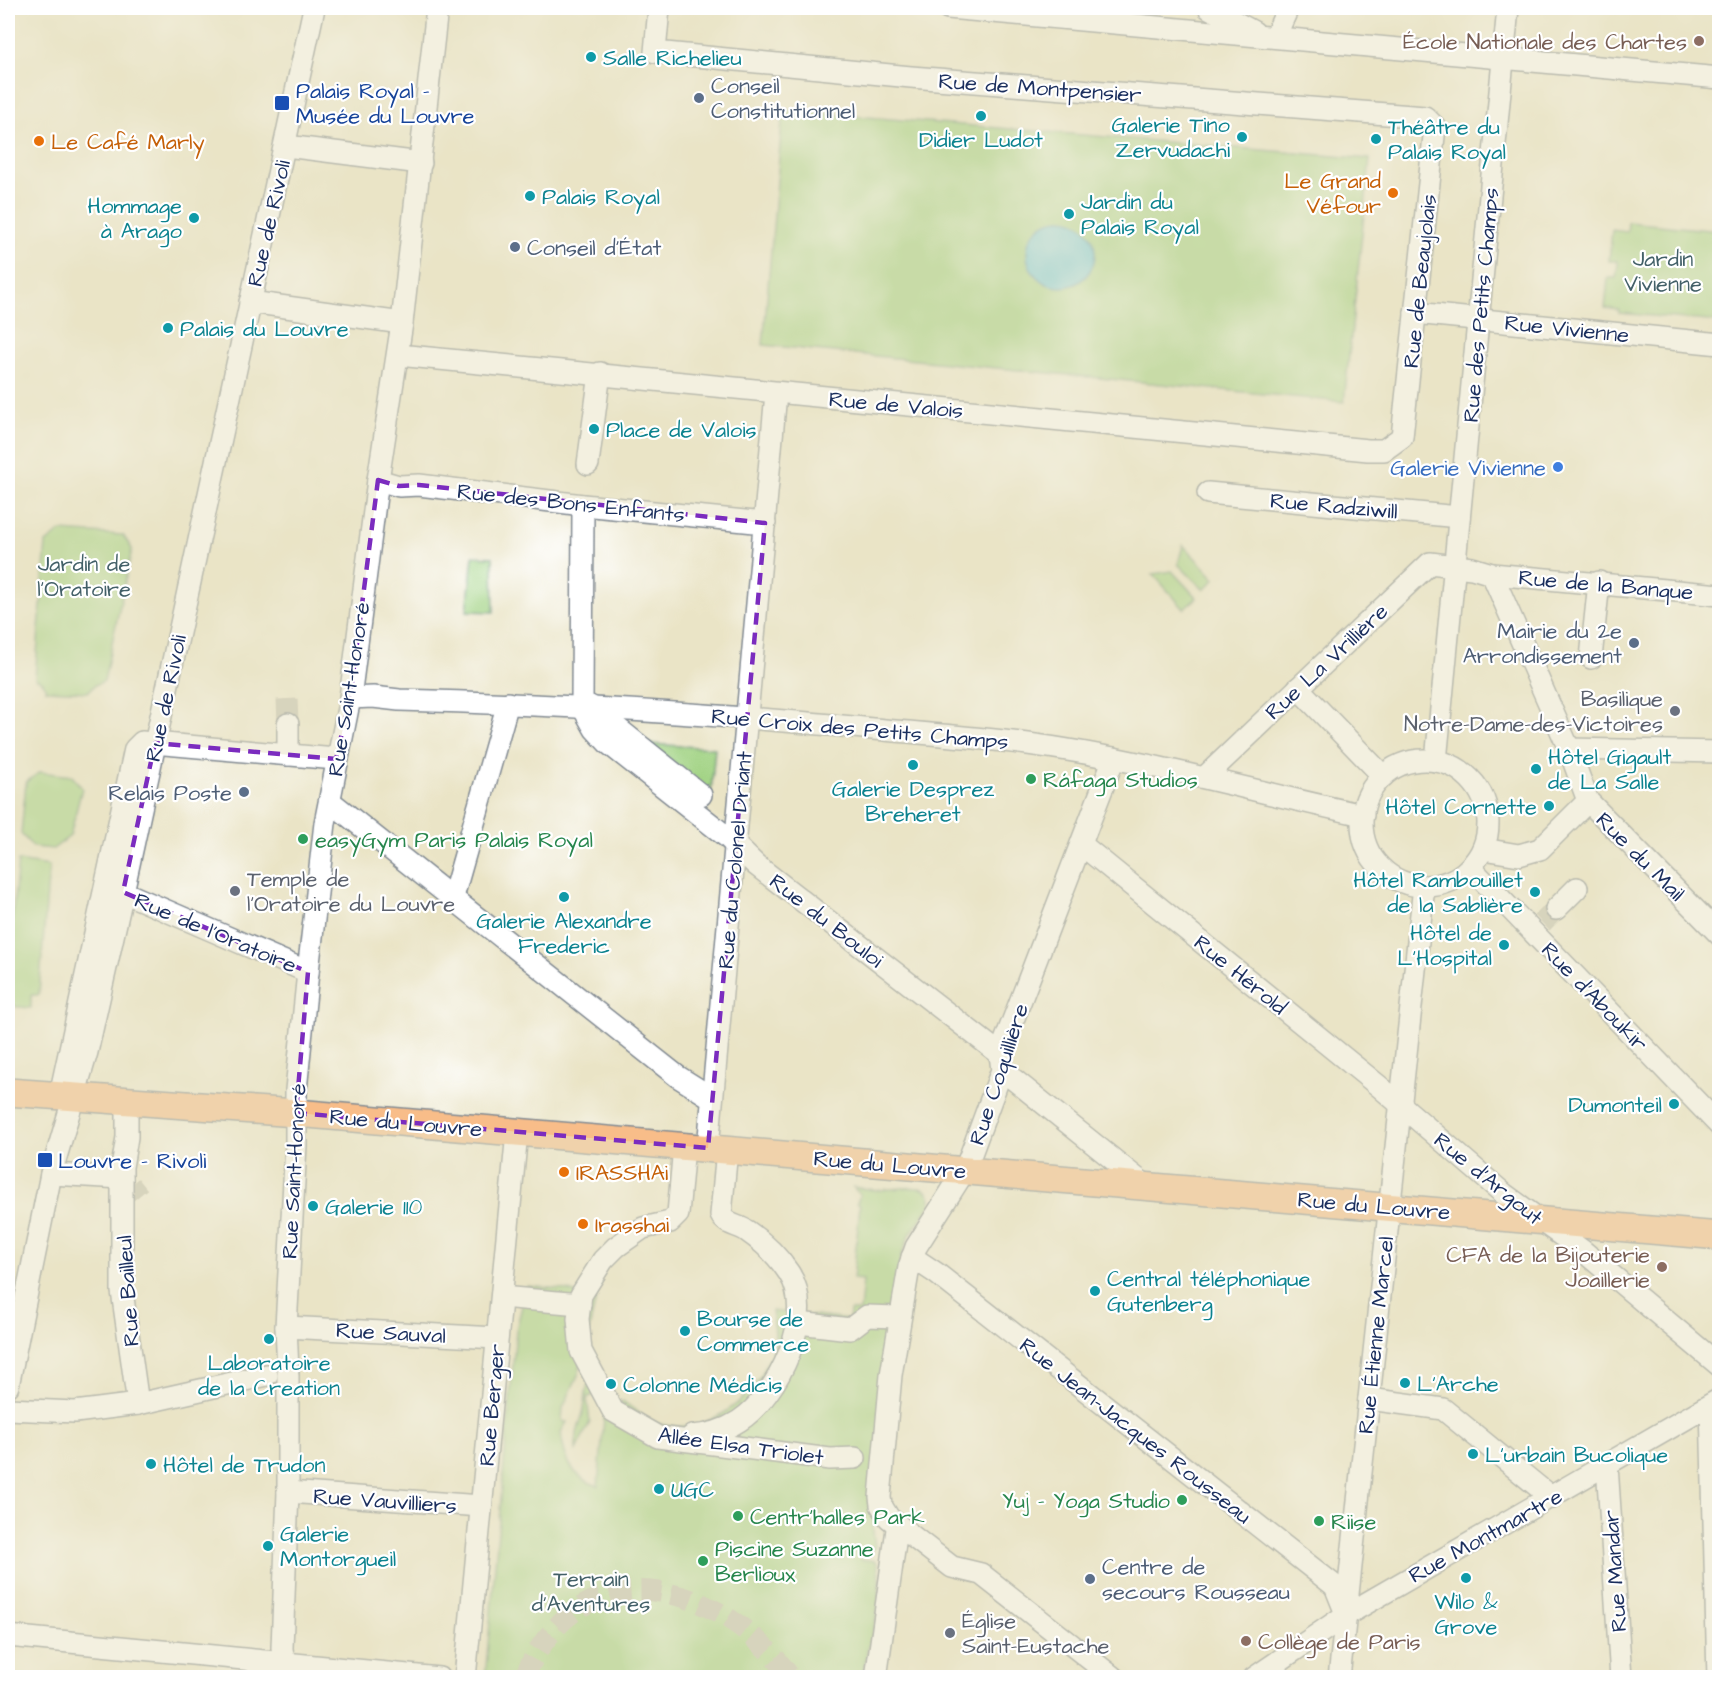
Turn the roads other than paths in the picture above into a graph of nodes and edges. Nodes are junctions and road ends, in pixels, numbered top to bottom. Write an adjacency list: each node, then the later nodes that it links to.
1 (314, 8): 12 (street, Rue de Rivoli)
2 (437, 8): 13 (street, Rue Saint-Honoré)
3 (659, 8): 11 (street, Rue de Montpensier)
4 (948, 8): 8 (street)
5 (1209, 8): 8 (street)
6 (1288, 8): 8 (street)
7 (1508, 8): 9 (street, Rue des Petits Champs)
8 (1267, 36): 9 (street)
9 (1503, 57): 10 (street); 16 (street, Rue des Petits Champs)
10 (1719, 78)
11 (1425, 117): 15 (street, Rue de Beaujolais)
12 (286, 146): 13 (street); 14 (street, Rue de Rivoli)
13 (421, 163): 17 (street, Rue Saint-Honoré)
14 (250, 302): 17 (street); 40 (street, Rue de Rivoli)
15 (1415, 313): 16 (street, Rue Vivienne); 22 (street, Rue de Beaujolais)
16 (1478, 319): 18 (street, Rue Vivienne); 27 (street, Rue des Petits Champs)
17 (402, 323): 19 (street, Rue Saint-Honoré)
18 (1719, 344)
19 (398, 355): 20 (street, Rue de Valois); 24 (street, Rue Saint-Honoré)
20 (600, 373): 21 (street, Rue de Valois); 23 (street)
21 (776, 393): 22 (street, Rue de Valois); 28 (street, Rue du Colonel Driant)
22 (1393, 446)
23 (588, 464)
24 (378, 480): 26 (street, Rue des Bons Enfants); 35 (street, Rue Saint-Honoré)
25 (1208, 494): 27 (street, Rue Radziwill)
26 (583, 506): 28 (street, Rue des Bons Enfants); 37 (street)
27 (1459, 517): 29 (street, Rue des Petits Champs)
28 (765, 523): 38 (street, Rue du Colonel Driant)
29 (1454, 566): 30 (street, Rue de la Banque); 34 (street, Rue La Vrillière); 46 (street, Rue des Petits Champs)
30 (1492, 574): 31 (street, Rue de la Banque); 41 (street)
31 (1599, 582): 32 (street, Rue de la Banque); 33 (street)
32 (1719, 595)
33 (1591, 658)
34 (1298, 688): 48 (street, Rue La Vrillière); 49 (street)
35 (350, 698): 36 (street, Rue Croix des Petits Champs); 45 (street, Rue Saint-Honoré)
36 (508, 703): 37 (street, Rue Croix des Petits Champs); 61 (street)
37 (586, 706): 38 (street, Rue Croix des Petits Champs); 50 (street); 54 (street, Rue du Bouloi)
38 (747, 717): 44 (street, Rue Croix des Petits Champs); 54 (street, Rue du Colonel Driant)
39 (288, 723): 43 (street)
40 (148, 743): 43 (street); 60 (street, Rue de Rivoli); 67 (street, Rue de Rivoli)
41 (1569, 749): 42 (street); 51 (street)
42 (1719, 752)
43 (288, 754): 45 (street)
44 (1114, 758): 48 (street, Rue Croix des Petits Champs); 55 (street, Rue Coquillière)
45 (336, 759): 52 (street, Rue Saint-Honoré)
46 (1436, 761): 49 (street); 56 (street)
47 (653, 768): 54 (street)
48 (1206, 776): 53 (street, Rue Croix des Petits Champs)
49 (1383, 776): 53 (street)
50 (701, 795)
51 (1587, 801): 56 (street); 63 (street, Rue du Mail)
52 (331, 802): 61 (street); 64 (street, Rue Saint-Honoré)
53 (1363, 815): 58 (street)
54 (735, 839): 65 (street, Rue du Bouloi); 68 (street, Rue du Colonel Driant)
55 (1082, 845): 65 (street, Rue Coquillière); 70 (street, Rue Hérold)
56 (1483, 849): 57 (street)
57 (1470, 867): 58 (street); 62 (street, Rue d'Aboukir)
58 (1424, 886): 70 (street, Rue Étienne Marcel)
59 (1577, 888): 62 (street)
60 (123, 892): 64 (street, Rue de l'Oratoire); 67 (street, Rue de Rivoli)
61 (453, 897): 68 (street)
62 (1543, 921): 72 (street, Rue d'Aboukir)
63 (1719, 935)
64 (308, 972): 71 (street, Rue Saint-Honoré)
65 (1001, 1062): 75 (street, Rue Coquillière); 78 (street, Rue du Bouloi)
66 (8, 1092): 67 (main road, Rue du Louvre)
67 (68, 1095): 69 (main road, Rue du Louvre); 76 (street, Rue de Rivoli)
68 (712, 1098): 74 (street, Rue du Colonel Driant)
69 (127, 1100): 71 (main road, Rue du Louvre); 77 (street, Rue Bailleul)
70 (1399, 1102): 79 (street, Rue Étienne Marcel); 80 (street, Rue d'Argout)
71 (296, 1113): 73 (main road, Rue du Louvre); 87 (street, Rue Saint-Honoré)
72 (1719, 1126)
73 (517, 1132): 74 (main road, Rue du Louvre); 88 (street, Rue Berger)
74 (706, 1148): 75 (main road, Rue du Louvre); 84 (street); 86 (street)
75 (965, 1170): 78 (main road, Rue du Louvre); 82 (street, Rue Coquillière)
76 (51, 1174): 77 (street); 90 (street, Rue de Rivoli)
77 (126, 1181): 94 (street, Rue Bailleul)
78 (1145, 1185): 79 (main road, Rue du Louvre)
79 (1389, 1208): 80 (main road, Rue du Louvre); 92 (street, Rue Étienne Marcel)
80 (1536, 1219): 81 (main road, Rue du Louvre); 89 (street, Rue d'Argout)
81 (1719, 1236)
82 (912, 1257): 102 (street, Rue Coquillière); 103 (street, Rue Jean-Jacques Rousseau)
83 (512, 1298): 84 (street)
84 (580, 1300): 96 (street, Allée Elsa Triolet)
85 (897, 1317): 86 (street)
86 (799, 1323): 96 (street)
87 (285, 1328): 88 (street, Rue Sauval); 91 (street, Rue Saint-Honoré)
88 (497, 1338): 101 (street, Rue Berger)
89 (1719, 1366)
90 (9, 1373)
91 (288, 1373): 94 (street); 99 (street, Rue Saint-Honoré)
92 (1369, 1399): 100 (street); 103 (street, Rue Étienne Marcel)
93 (1715, 1402): 98 (street, Rue Montmartre); 113 (street)
94 (138, 1404): 95 (street)
95 (8, 1409)
96 (675, 1438): 97 (street, Allée Elsa Triolet)
97 (855, 1458)
98 (1607, 1465): 100 (street, Rue Montmartre); 112 (street, Rue Mandar)
99 (288, 1492): 101 (street, Rue Vauvilliers); 105 (street, Rue Saint-Honoré)
100 (1552, 1498): 103 (street, Rue Montmartre)
101 (481, 1506): 108 (street, Rue Berger)
102 (898, 1527): 109 (street); 110 (street, Rue Coquillière)
103 (1346, 1615): 106 (street, Rue Étienne Marcel); 111 (street, Rue Montmartre)
104 (8, 1636): 105 (street)
105 (284, 1669): 107 (street)
106 (1342, 1672)
107 (439, 1677)
108 (465, 1677)
109 (876, 1677)
110 (1114, 1677)
111 (1254, 1677)
112 (1621, 1677)
113 (1718, 1677)

